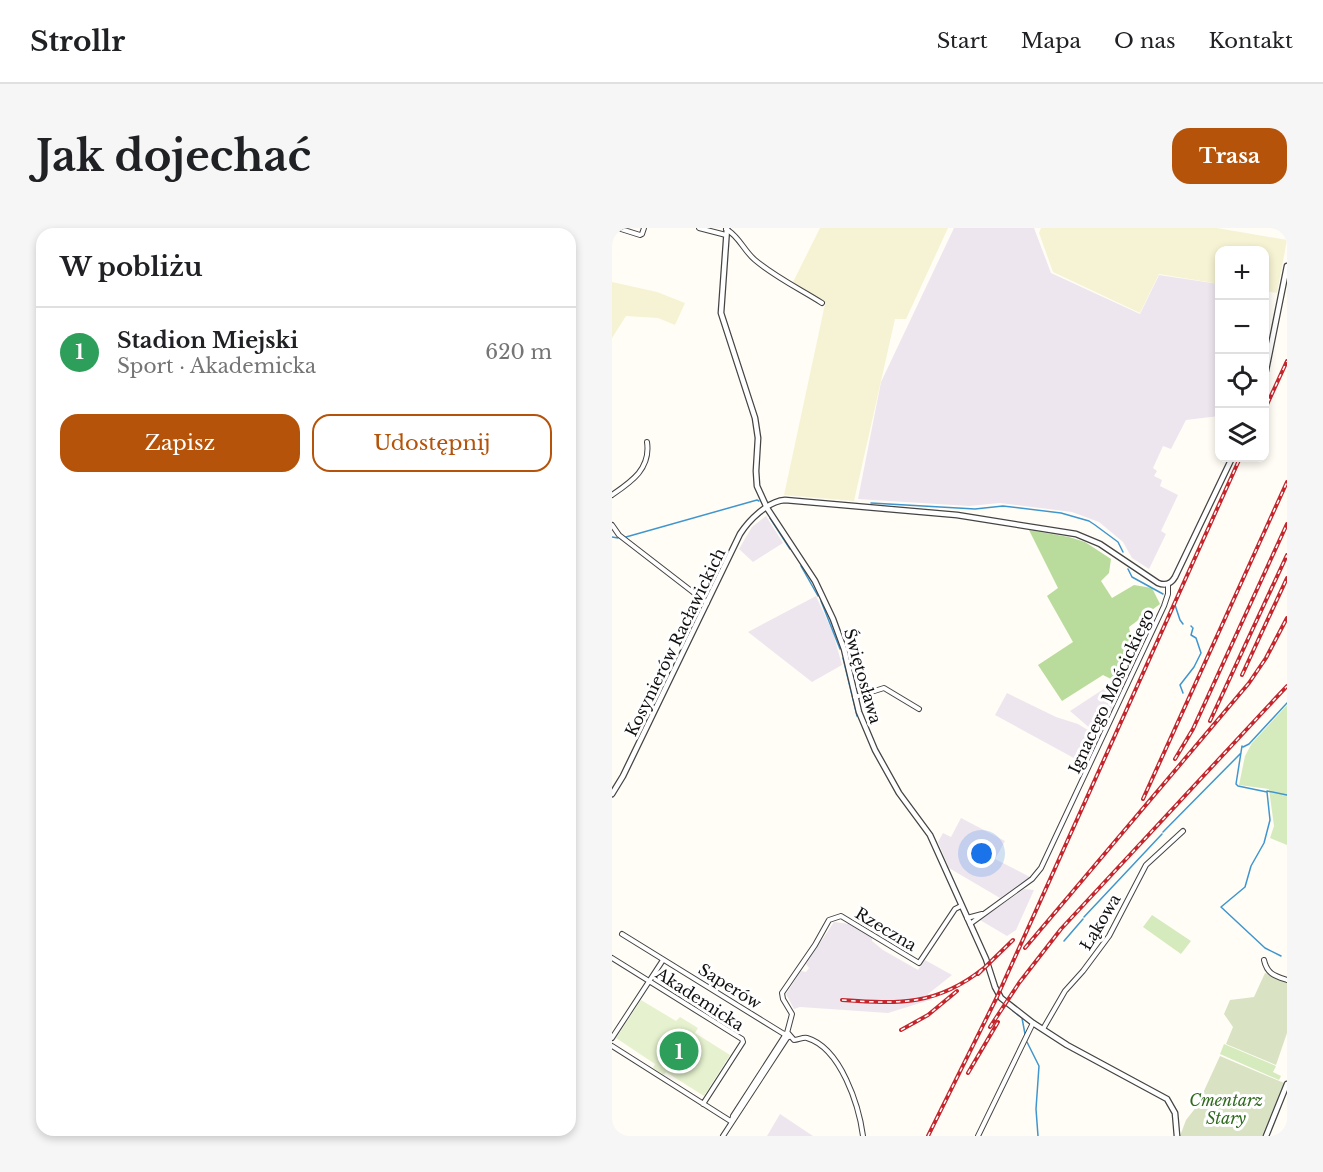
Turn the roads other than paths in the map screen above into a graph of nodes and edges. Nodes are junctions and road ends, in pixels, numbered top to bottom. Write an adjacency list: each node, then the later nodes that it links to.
1 (644, 228): 3 (street)
2 (699, 228): 4 (street)
3 (621, 229)
4 (726, 231): 6 (street); 11 (street, Świętosława)
5 (1287, 266): 7 (street)
6 (822, 303)
7 (1269, 355)
8 (647, 442): 10 (street)
9 (1230, 462): 13 (street, Ignacego Mościckiego)
10 (612, 495)
11 (767, 508): 13 (street); 14 (street, Kosynierów Racławickich); 15 (street, Świętosława)
12 (612, 525): 14 (street)
13 (1168, 584): 20 (street, Ignacego Mościckiego)
14 (707, 603): 17 (street, Kosynierów Racławickich)
15 (855, 697): 16 (street); 19 (street, Świętosława)
16 (919, 709)
17 (612, 794)
18 (1183, 831): 30 (street, Łąkowa)
19 (961, 906): 21 (street, Świętosława); 31 (street, Rzeczna)
20 (983, 914): 21 (street, Ignacego Mościckiego); 22 (street, Ignacego Mościckiego)
21 (967, 918): 22 (street, Świętosława)
22 (970, 924): 29 (street, Świętosława)
23 (622, 934): 25 (street, Saperów)
24 (612, 958): 28 (street, Akademicka)
25 (663, 960): 28 (street); 31 (street, Saperów)
26 (1264, 960): 27 (street)
27 (1287, 980)
28 (650, 981): 32 (street); 36 (street, Akademicka)
29 (1032, 1023): 30 (street, Świętosława); 40 (street)
30 (1043, 1029): 41 (street, Świętosława)
31 (786, 1036): 37 (street); 39 (street, Saperów)
32 (612, 1038)
33 (612, 1046): 36 (street)
34 (1287, 1084): 35 (street)
35 (1285, 1094): 42 (street)
36 (703, 1104): 37 (street)
37 (732, 1122): 38 (street)
38 (723, 1136)
39 (863, 1136)
40 (978, 1136)
41 (1177, 1136)
42 (1266, 1136)

